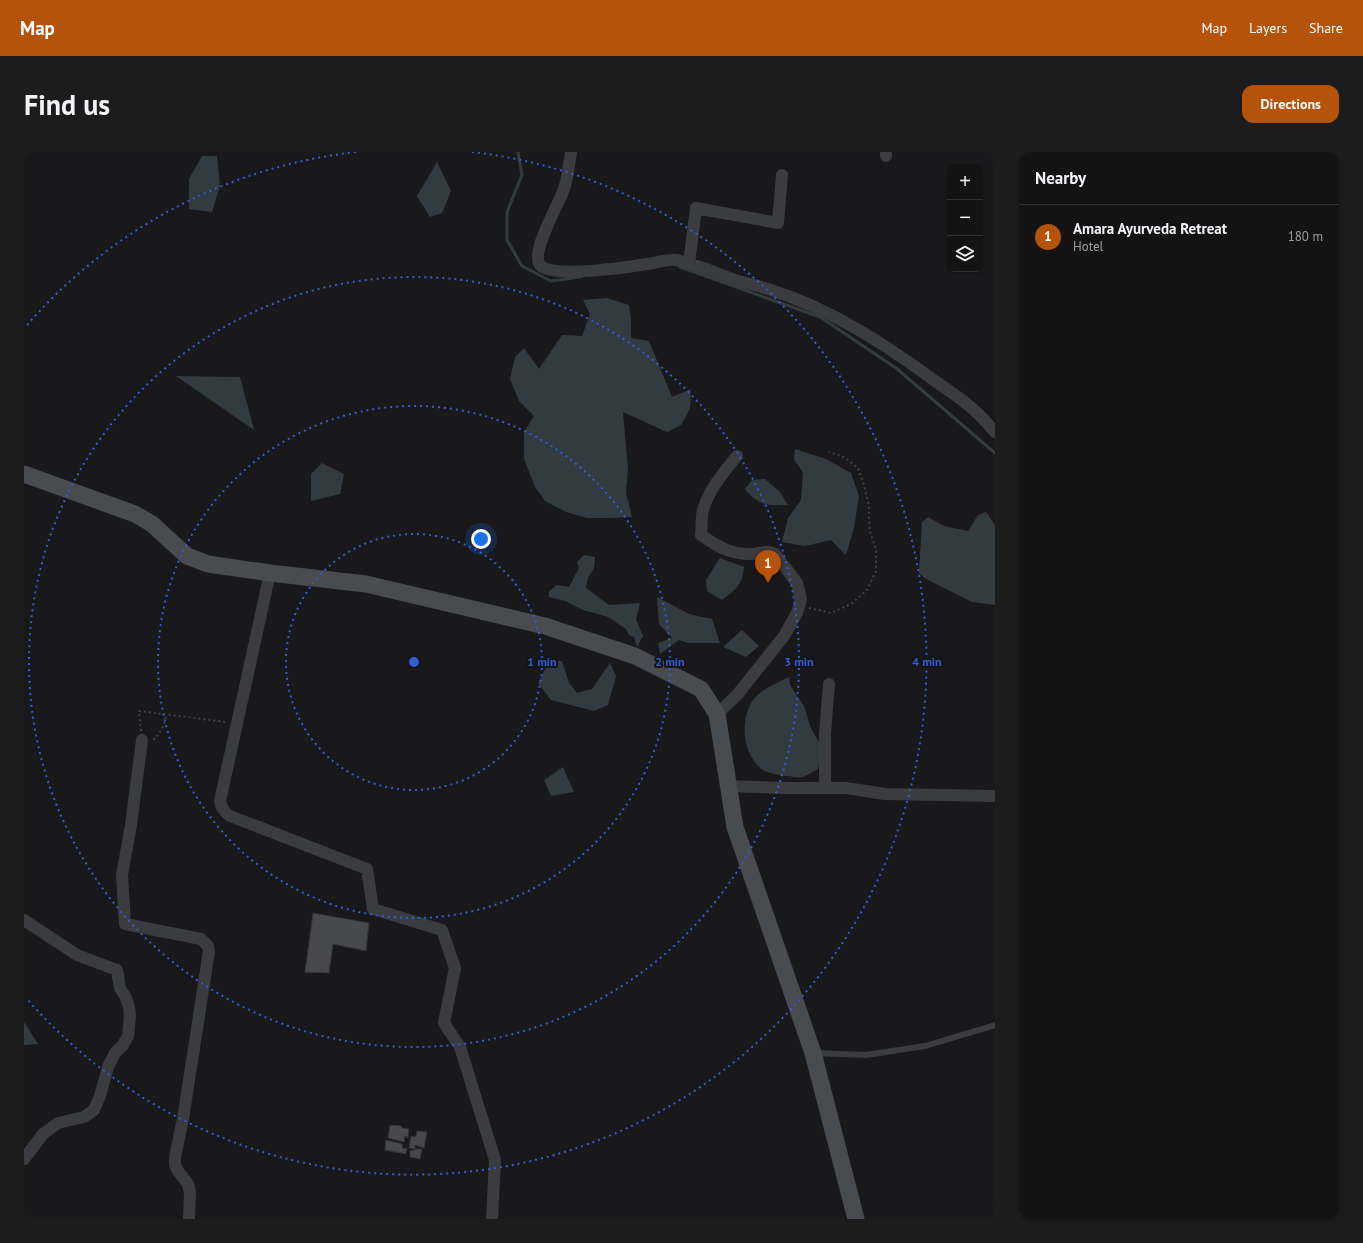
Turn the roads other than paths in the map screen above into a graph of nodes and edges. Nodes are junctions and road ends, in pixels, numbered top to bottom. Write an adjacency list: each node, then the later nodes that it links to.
1 (571, 152): 3 (street)
2 (782, 175): 3 (street)
3 (689, 264): 4 (street)
4 (995, 432)
5 (737, 456): 9 (street)
6 (24, 474): 7 (street)
7 (270, 573): 9 (street); 19 (street)
8 (829, 684): 12 (street)
9 (716, 714): 11 (street)
10 (142, 740): 18 (street)
11 (728, 786): 12 (street); 16 (street)
12 (825, 788): 13 (street)
13 (995, 796)
14 (24, 920): 17 (street)
15 (995, 1025): 16 (lane)
16 (813, 1053): 20 (street)
17 (24, 1159)
18 (189, 1219)
19 (492, 1219)
20 (856, 1219)

